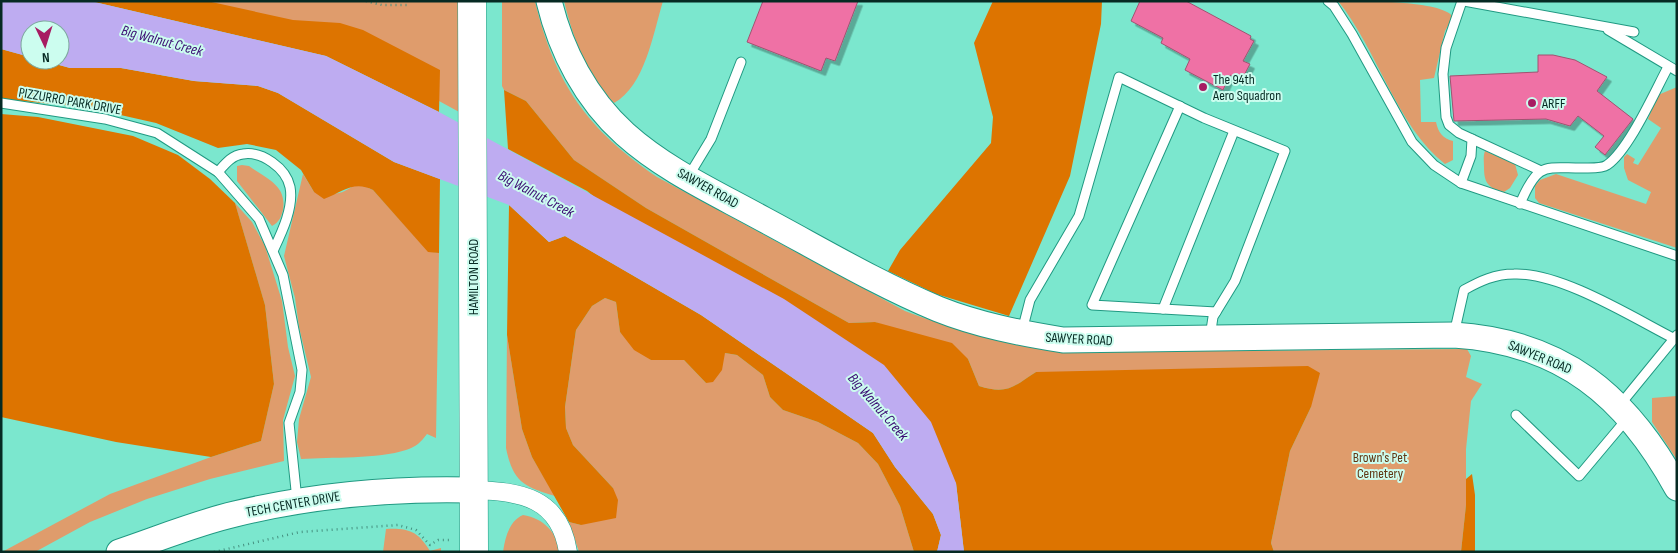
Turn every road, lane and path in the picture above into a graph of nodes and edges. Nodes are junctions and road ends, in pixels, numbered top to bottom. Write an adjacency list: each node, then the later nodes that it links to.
1 (366, 1): 6 (path)
2 (472, 1): 31 (main road, HAMILTON ROAD)
3 (549, 1): 17 (street, SAWYER ROAD)
4 (1328, 1): 18 (lane)
5 (1463, 1): 7 (lane); 14 (lane)
6 (407, 6)
7 (1602, 26): 8 (lane); 10 (lane)
8 (1634, 32)
9 (741, 62): 17 (lane)
10 (1672, 69): 15 (lane)
11 (1, 103): 16 (lane, PIZZURRO PARK DRIVE)
12 (1180, 106): 13 (lane); 22 (lane); 24 (lane)
13 (1234, 131): 22 (lane); 23 (lane)
14 (1472, 139): 15 (lane); 18 (lane)
15 (1539, 170): 19 (lane)
16 (218, 172): 20 (lane, PIZZURRO PARK DRIVE); 20 (lane)
17 (688, 178): 24 (street, SAWYER ROAD)
18 (1461, 183): 19 (lane)
19 (1520, 204): 21 (lane)
20 (273, 251): 32 (lane, PIZZURRO PARK DRIVE)
21 (1677, 256)
22 (1163, 309): 23 (lane)
23 (1216, 312): 27 (lane)
24 (1021, 333): 27 (street, SAWYER ROAD)
25 (1454, 335): 26 (lane); 27 (street, SAWYER ROAD); 28 (street, SAWYER ROAD)
26 (1675, 337): 28 (lane)
27 (1209, 340)
28 (1623, 412): 29 (lane); 30 (street, SAWYER ROAD)
29 (1516, 416)
30 (1677, 488)
31 (473, 490): 32 (street, TECH CENTER DRIVE); 33 (main road, HAMILTON ROAD); 36 (street)
32 (297, 500): 34 (street, TECH CENTER DRIVE)
33 (474, 546): 35 (path)
34 (119, 552)
35 (214, 552)
36 (568, 552)

